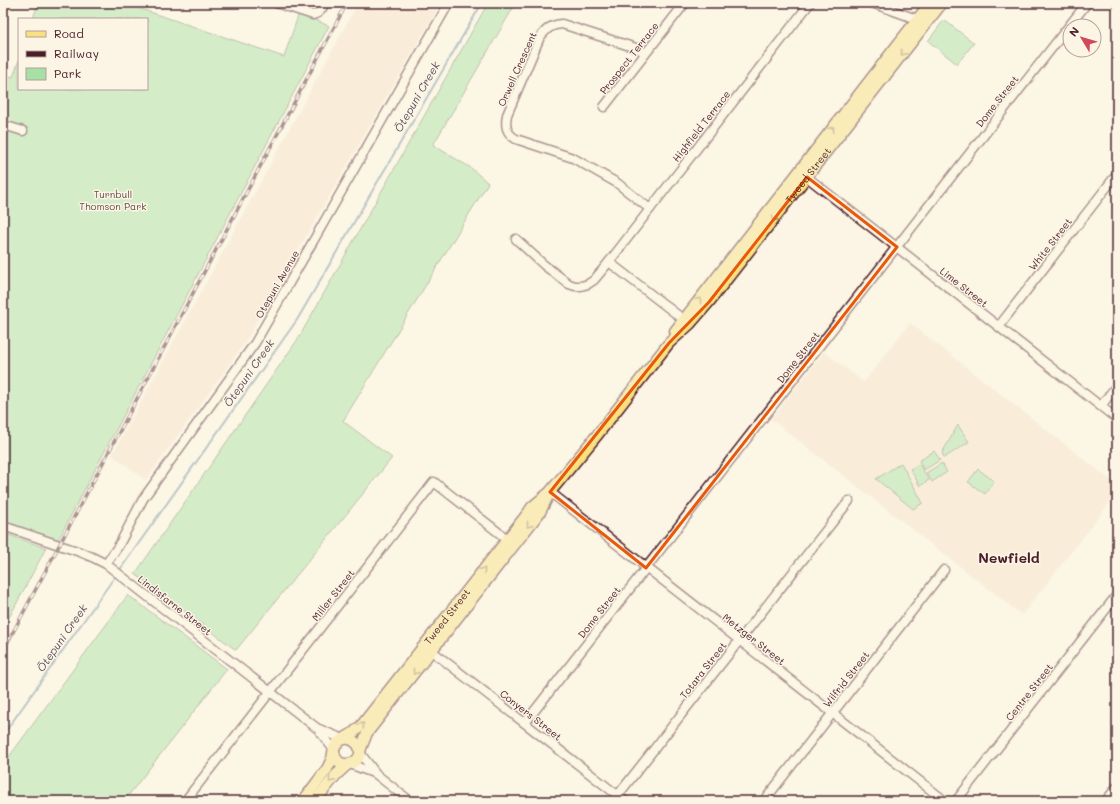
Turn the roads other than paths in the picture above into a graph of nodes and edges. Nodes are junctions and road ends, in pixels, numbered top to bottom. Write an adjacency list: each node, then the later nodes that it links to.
1 (276, 3): 2 (street)
2 (325, 3)
3 (449, 3): 30 (street, Otepuni Avenue)
4 (685, 3): 11 (street, Prospect Terrace)
5 (810, 3): 17 (street, Highfield Terrace)
6 (872, 3): 10 (street)
7 (930, 3): 10 (main road, Tweed Street)
8 (942, 3): 10 (main road, Tweed Street)
9 (1086, 3): 19 (street, Dome Street)
10 (922, 20): 15 (main road, Tweed Street)
11 (645, 53): 12 (street, Prospect Terrace); 17 (street, Orwell Crescent)
12 (604, 107)
13 (3, 126): 14 (street)
14 (23, 131)
15 (803, 174): 19 (street, Lime Street); 21 (main road, Tweed Street)
16 (1117, 174): 22 (street, White Street)
17 (650, 209): 20 (street, Highfield Terrace)
18 (516, 239): 20 (street, Highfield Terrace)
19 (897, 247): 22 (street, Lime Street); 31 (street, Dome Street)
20 (609, 262): 21 (street)
21 (687, 322): 26 (main road, Tweed Street)
22 (999, 326): 24 (street, Lime Street)
23 (1117, 385): 24 (street)
24 (1101, 406): 25 (street, Lime Street)
25 (1117, 418)
26 (550, 492): 29 (main road, Tweed Street); 31 (street, Metzger Street)
27 (848, 501): 34 (street, Totara Street)
28 (3, 526): 30 (street, Lindisfarne Street)
29 (511, 542): 35 (main road, Tweed Street); 36 (street, Miller Street)
30 (106, 564): 36 (street, Lindisfarne Street)
31 (646, 568): 34 (street, Metzger Street); 38 (street, Dome Street)
32 (944, 570): 37 (street, Wilfrid Street)
33 (1117, 595): 54 (street, Centre Street)
34 (739, 640): 37 (street, Metzger Street); 46 (street, Totara Street)
35 (428, 647): 38 (street, Conyers Street); 40 (main road, Tweed Street, one-way to 35); 42 (main road, Tweed Street, one-way to 42)
36 (270, 692): 39 (street, Lindisfarne Street); 47 (street, Miller Street)
37 (832, 713): 52 (street, Wilfrid Street); 53 (street, Metzger Street)
38 (525, 723): 46 (street, Conyers Street)
39 (318, 729): 40 (street, Lindisfarne Street); 41 (street, Lindisfarne Street)
40 (343, 739): 41 (main road); 42 (main road)
41 (334, 751): 43 (main road); 48 (main road)
42 (360, 752): 43 (main road); 44 (street)
43 (349, 764): 44 (street); 49 (main road, one-way to 49)
44 (379, 777): 50 (street)
45 (1117, 787): 55 (street)
46 (618, 796): 51 (street, Conyers Street)
47 (185, 801)
48 (303, 801)
49 (315, 801)
50 (410, 801)
51 (625, 801)
52 (764, 801)
53 (946, 801)
54 (956, 801)
55 (1106, 801)

